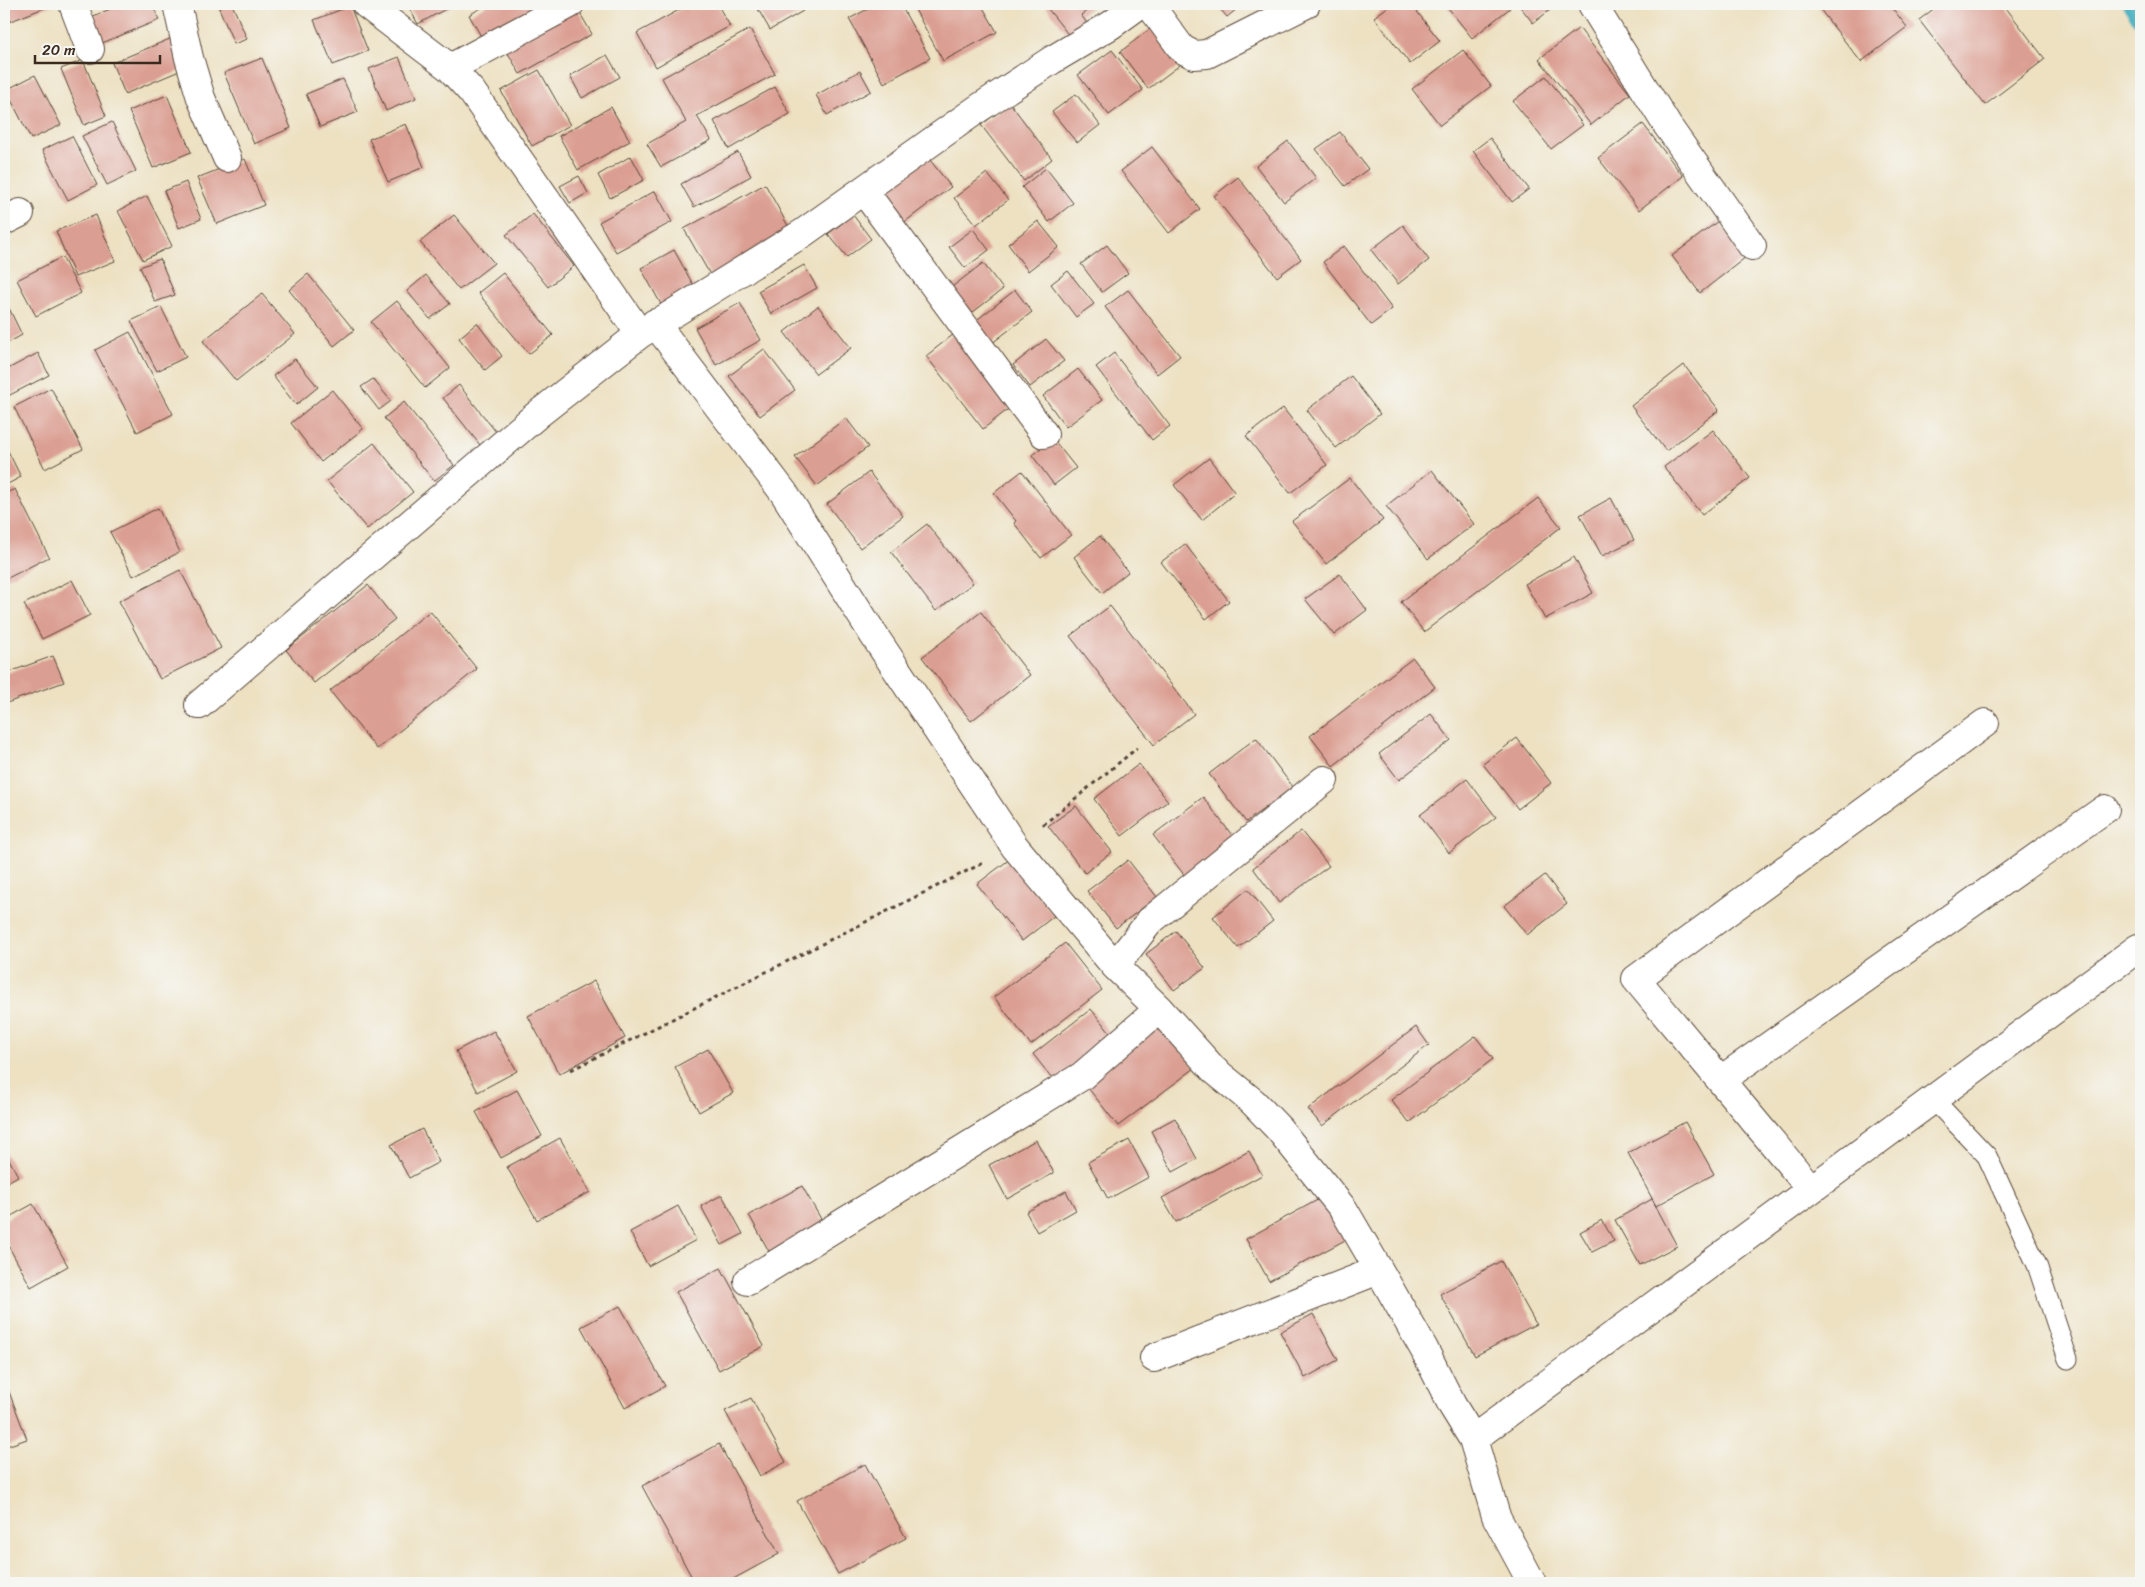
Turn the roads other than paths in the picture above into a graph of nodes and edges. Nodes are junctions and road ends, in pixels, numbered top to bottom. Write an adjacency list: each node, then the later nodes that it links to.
1 (73, 4): 9 (street)
2 (177, 4): 11 (street)
3 (366, 4): 10 (street)
4 (570, 4): 10 (street)
5 (1140, 4): 12 (street)
6 (1149, 4): 7 (street)
7 (1306, 4)
8 (1592, 4): 13 (street)
9 (90, 49)
10 (450, 68): 14 (street)
11 (227, 158)
12 (864, 191): 14 (street); 15 (street)
13 (1752, 246)
14 (648, 329): 16 (street); 21 (street)
15 (1044, 434)
16 (199, 705)
17 (1985, 723): 23 (street)
18 (1324, 780): 21 (street)
19 (2105, 809): 23 (street)
20 (2138, 948): 24 (street)
21 (1116, 966): 22 (street)
22 (1159, 1009): 26 (street); 27 (street)
23 (1721, 1080): 25 (street)
24 (1933, 1099): 25 (street); 29 (lane)
25 (1811, 1189): 30 (street)
26 (1380, 1270): 28 (street); 30 (street)
27 (748, 1281)
28 (1154, 1358)
29 (2068, 1359)
30 (1473, 1439): 31 (street)
31 (1532, 1583)

